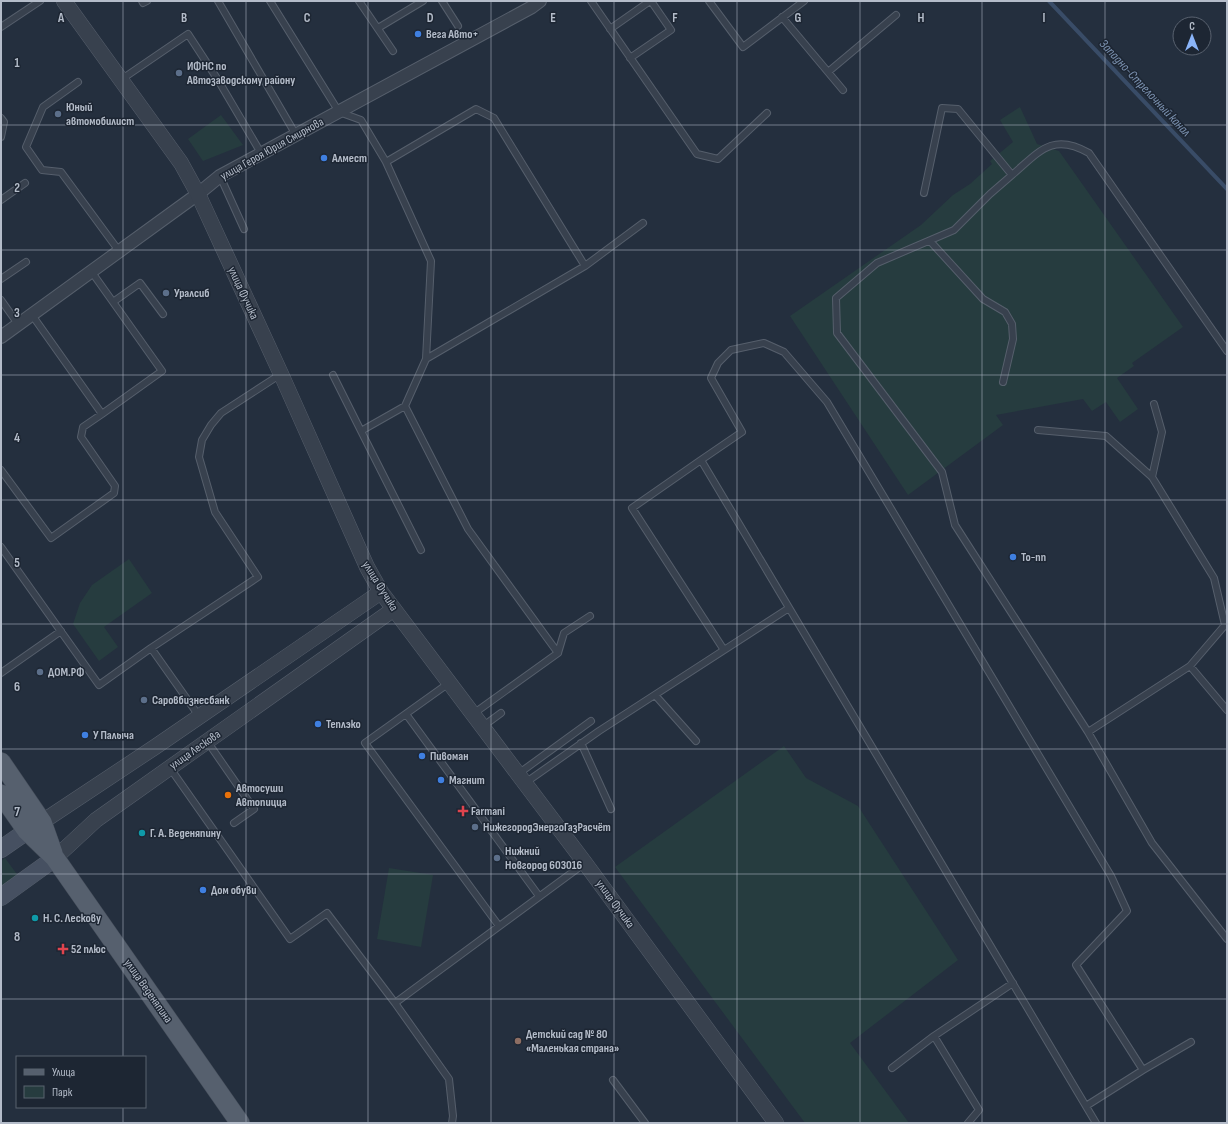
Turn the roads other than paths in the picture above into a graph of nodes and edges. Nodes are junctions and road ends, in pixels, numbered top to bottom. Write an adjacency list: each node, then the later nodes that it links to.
1 (40, 1): 18 (lane)
2 (64, 1): 24 (street, улица Фучика)
3 (142, 1): 4 (lane)
4 (146, 1)
5 (218, 1): 30 (lane)
6 (270, 1): 27 (lane)
7 (359, 1): 19 (lane)
8 (424, 1): 19 (lane)
9 (442, 1): 17 (lane)
10 (540, 1): 27 (street, улица Героя Юрия Смирнова)
11 (591, 1): 20 (lane)
12 (650, 1): 20 (lane); 22 (lane)
13 (708, 1): 16 (lane)
14 (804, 1): 16 (lane)
15 (896, 15): 23 (lane)
16 (782, 17): 23 (lane)
17 (458, 26)
18 (1, 27)
19 (378, 28): 21 (lane)
20 (610, 29): 22 (lane)
21 (393, 51)
22 (630, 58): 28 (lane)
23 (828, 72): 26 (lane)
24 (122, 79): 32 (lane); 38 (street, улица Фучика)
25 (78, 82): 43 (lane)
26 (843, 90)
27 (339, 112): 30 (street, улица Героя Юрия Смирнова); 33 (lane)
28 (767, 113)
29 (1, 118): 31 (lane)
30 (296, 135): 32 (street, улица Героя Юрия Смирнова)
31 (1, 137)
32 (261, 154): 35 (street, улица Героя Юрия Смирнова)
33 (386, 162): 45 (lane); 55 (lane)
34 (1012, 175): 37 (lane); 42 (lane); 54 (lane)
35 (220, 176): 38 (street, улица Героя Юрия Смирнова); 41 (lane)
36 (25, 184): 39 (lane)
37 (924, 193)
38 (198, 194): 43 (street, улица Героя Юрия Смирнова); 56 (street, улица Фучика)
39 (1, 200)
40 (643, 223): 45 (lane)
41 (244, 229)
42 (930, 241): 58 (lane); 89 (lane)
43 (119, 251): 46 (street, улица Героя Юрия Смирнова)
44 (26, 262): 47 (lane)
45 (585, 266): 55 (lane)
46 (91, 271): 49 (lane); 51 (street, улица Героя Юрия Смирнова)
47 (1, 279)
48 (1, 300): 52 (lane)
49 (113, 302): 50 (lane); 61 (lane)
50 (162, 314)
51 (32, 315): 52 (street, улица Героя Юрия Смирнова); 61 (lane)
52 (18, 324): 53 (street, улица Героя Юрия Смирнова)
53 (1, 337)
54 (1227, 351)
55 (426, 359): 60 (lane)
56 (281, 374): 69 (street, улица Фучика); 75 (lane)
57 (333, 375): 63 (lane)
58 (1002, 382)
59 (1154, 404): 66 (lane)
60 (405, 406): 63 (lane); 77 (lane)
61 (102, 414): 65 (lane)
62 (1038, 430): 66 (lane)
63 (361, 431): 68 (lane)
64 (701, 460): 70 (lane); 76 (lane); 114 (lane)
65 (1, 470)
66 (1152, 477): 73 (lane)
67 (1, 547): 74 (lane)
68 (421, 550)
69 (381, 592): 71 (street, улица Фучика); 86 (street)
70 (789, 608): 76 (lane); 109 (lane)
71 (394, 609): 80 (street, улица Фучика); 90 (street, улица Лескова)
72 (590, 616): 77 (lane)
73 (1226, 625): 78 (lane)
74 (61, 631): 75 (lane); 79 (lane)
75 (151, 648): 86 (lane)
76 (724, 650): 81 (lane)
77 (558, 653): 85 (lane)
78 (1190, 666): 82 (lane); 89 (lane)
79 (1, 673)
80 (449, 683): 84 (lane); 85 (street, улица Фучика)
81 (655, 695): 91 (lane); 92 (lane)
82 (1227, 710)
83 (501, 713): 88 (lane)
84 (406, 714): 103 (lane); 105 (lane)
85 (473, 714): 88 (street, улица Фучика)
86 (199, 716): 99 (street)
87 (591, 721): 95 (lane)
88 (482, 727): 95 (street, улица Фучика)
89 (1088, 732): 107 (lane)
90 (207, 741): 94 (street, улица Лескова); 98 (lane)
91 (696, 741)
92 (581, 743): 95 (lane); 97 (lane)
93 (1, 762): 99 (main road, улица Веденяпина)
94 (169, 768): 101 (street, улица Лескова); 110 (lane)
95 (522, 778): 102 (street, улица Фучика)
96 (1, 794): 99 (main road, улица Веденяпина)
97 (611, 808)
98 (234, 823)
99 (34, 826): 100 (main road); 101 (main road, улица Веденяпина)
100 (1, 849)
101 (55, 858): 104 (main road, улица Лескова); 117 (main road, улица Веденяпина)
102 (585, 863): 103 (lane); 120 (street, улица Фучика)
103 (539, 896): 105 (lane)
104 (1, 897)
105 (499, 926): 110 (lane)
106 (1227, 926): 107 (lane)
107 (1221, 930): 108 (lane)
108 (1227, 939)
109 (1013, 983): 111 (lane); 116 (lane)
110 (395, 1003): 118 (lane)
111 (934, 1036): 113 (lane); 121 (lane)
112 (1191, 1042): 114 (lane)
113 (892, 1068)
114 (1143, 1070): 116 (lane)
115 (613, 1080): 119 (lane)
116 (1086, 1106): 122 (lane)
117 (240, 1123)
118 (452, 1123)
119 (645, 1123)
120 (776, 1123)
121 (968, 1123)
122 (1096, 1123)

